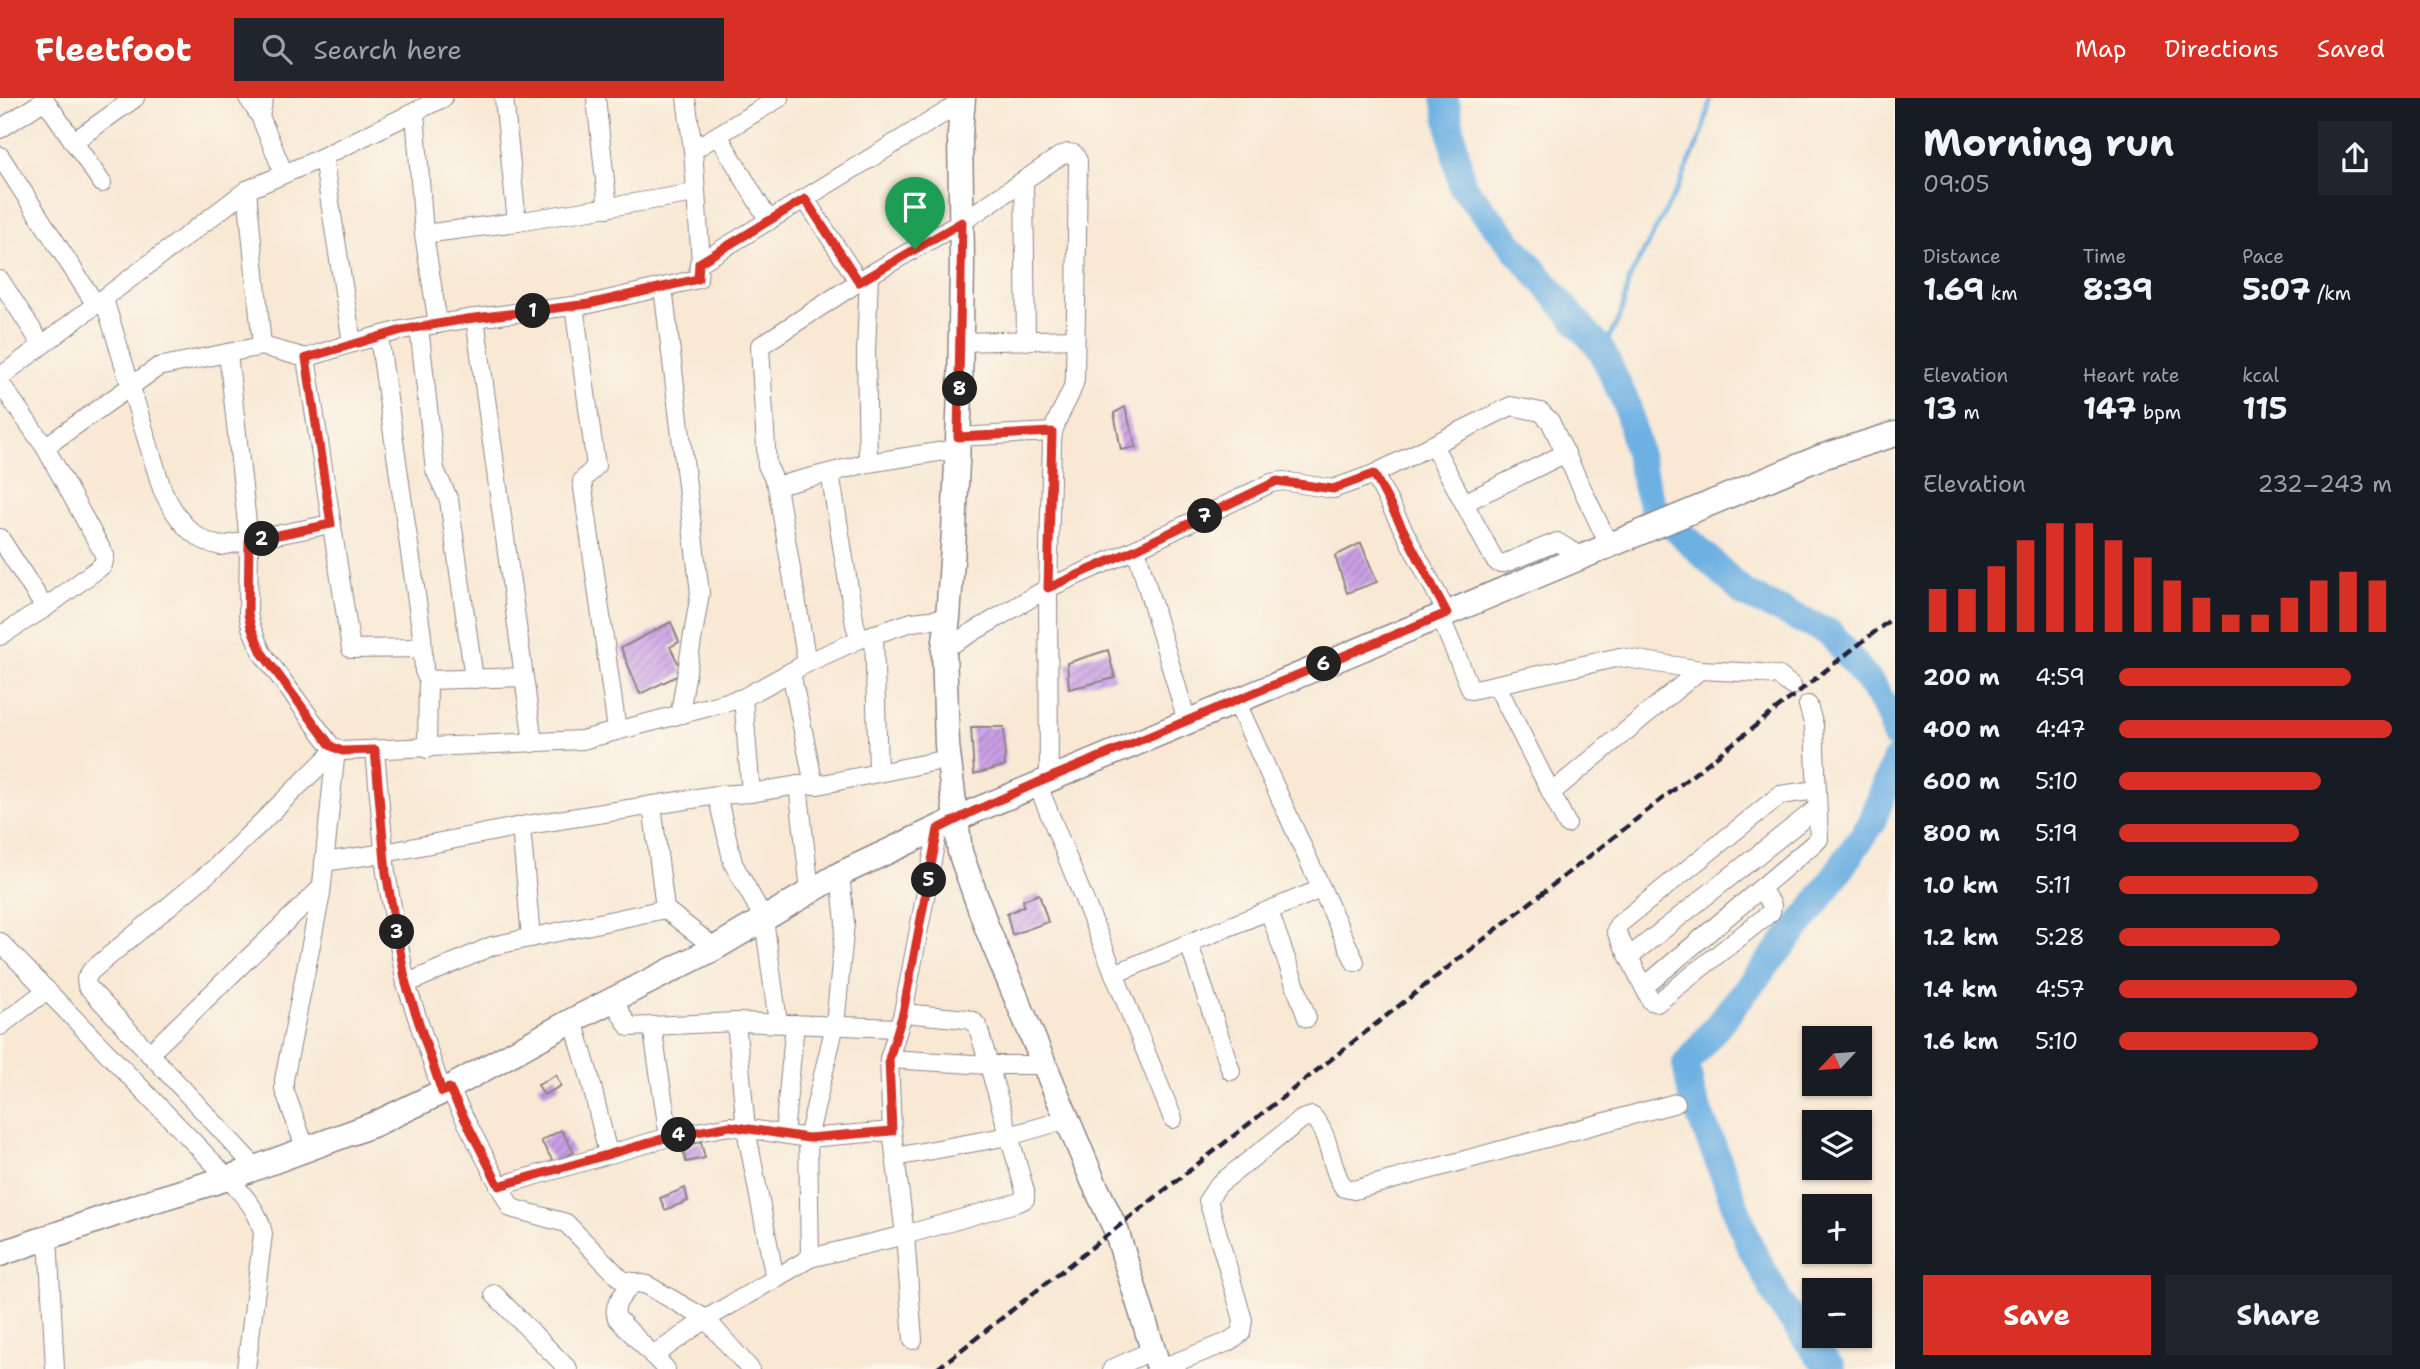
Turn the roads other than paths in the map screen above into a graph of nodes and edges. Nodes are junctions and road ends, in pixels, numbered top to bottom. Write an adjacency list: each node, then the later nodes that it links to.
1 (135, 98): 14 (street)
2 (248, 98): 10 (street)
3 (443, 98): 11 (street)
4 (504, 98): 26 (street)
5 (596, 98): 24 (street)
6 (686, 98): 15 (street)
7 (779, 98): 13 (street)
8 (44, 99): 12 (street); 14 (street)
9 (962, 100): 23 (street); 27 (street)
10 (262, 107): 18 (street)
11 (415, 112): 17 (street); 28 (street)
12 (0, 129)
13 (718, 135): 15 (street); 25 (street)
14 (74, 142): 20 (street)
15 (693, 150): 22 (street)
16 (0, 156): 33 (street)
17 (323, 156): 18 (street); 42 (street)
18 (284, 174): 21 (street)
19 (1024, 180): 27 (street); 39 (street); 40 (street)
20 (102, 183)
21 (247, 190): 33 (street); 44 (street)
22 (695, 193): 24 (street); 29 (street)
23 (805, 199): 25 (street); 30 (street)
24 (608, 208): 26 (street)
25 (769, 221): 29 (street)
26 (517, 222): 28 (street)
27 (962, 222): 30 (street); 41 (street)
28 (424, 234): 36 (street)
29 (701, 262): 32 (street)
30 (864, 278): 56 (street); 59 (street)
31 (0, 280): 43 (street)
32 (663, 287): 34 (street); 86 (street)
33 (100, 302): 43 (street); 49 (street)
34 (574, 306): 35 (street); 88 (street)
35 (475, 318): 36 (street); 78 (street)
36 (438, 324): 37 (street)
37 (419, 327): 38 (street); 79 (street)
38 (379, 336): 42 (street); 73 (street)
39 (1075, 339): 40 (street); 50 (street)
40 (1026, 341): 41 (street)
41 (961, 342): 52 (street)
42 (352, 343): 46 (street)
43 (43, 345): 47 (street)
44 (262, 346): 45 (street); 46 (street)
45 (229, 353): 49 (street); 63 (street)
46 (306, 358): 61 (street)
47 (0, 377)
48 (0, 383): 54 (street)
49 (131, 387): 54 (street); 63 (street)
50 (1052, 432): 52 (street); 67 (street)
51 (1895, 434): 64 (street)
52 (958, 443): 56 (street); 70 (street)
53 (1433, 445): 55 (street); 58 (street); 60 (street)
54 (45, 447): 68 (street)
55 (1566, 453): 60 (street); 64 (street)
56 (867, 463): 57 (street)
57 (830, 473): 59 (street); 72 (street)
58 (1374, 474): 65 (street); 69 (street)
59 (777, 486): 75 (street)
60 (1466, 502): 66 (street)
61 (331, 524): 63 (street); 73 (street)
62 (0, 538): 68 (street)
63 (249, 541): 90 (street)
64 (1609, 545): 66 (street)
65 (1136, 549): 67 (street); 87 (street)
66 (1582, 557): 69 (street)
67 (1048, 588): 74 (street); 95 (street)
68 (45, 608): 71 (street)
69 (1443, 615): 81 (street); 84 (street)
70 (948, 618): 72 (street); 74 (street)
71 (0, 636)
72 (867, 636): 75 (street); 94 (street)
73 (422, 648): 80 (street)
74 (944, 649): 93 (street)
75 (807, 663): 77 (street)
76 (1700, 670): 81 (street); 82 (street); 98 (street)
77 (791, 672): 83 (street); 96 (street)
78 (523, 677): 79 (street); 89 (street)
79 (474, 679): 80 (street)
80 (428, 680): 91 (street)
81 (1497, 686): 98 (street)
82 (1792, 686)
83 (743, 698): 86 (street); 97 (street)
84 (1236, 701): 87 (street); 110 (street)
85 (1808, 705): 100 (street)
86 (680, 713): 88 (street)
87 (1187, 722): 95 (street)
88 (617, 730): 89 (street)
89 (533, 743): 91 (street)
90 (337, 749): 92 (street); 106 (street); 134 (street)
91 (427, 749): 92 (street)
92 (375, 750): 105 (street)
93 (948, 759): 94 (street); 102 (street)
94 (878, 771): 96 (street)
95 (1043, 781): 102 (street); 121 (street)
96 (806, 785): 97 (street); 111 (street)
97 (751, 793): 99 (street)
98 (1551, 793): 103 (street)
99 (717, 795): 101 (street); 114 (street)
100 (1817, 799): 109 (street); 119 (street); 119 (street)
101 (652, 805): 104 (street); 112 (street)
102 (947, 824): 107 (street); 128 (street); 137 (street)
103 (1567, 824)
104 (521, 826): 105 (street); 115 (street)
105 (385, 853): 106 (street); 122 (street)
106 (324, 862): 108 (street)
107 (840, 874): 111 (street); 131 (street)
108 (321, 888): 134 (street); 149 (street)
109 (1761, 888): 123 (street); 123 (street)
110 (1321, 889): 113 (street); 120 (street)
111 (810, 891): 114 (street)
112 (665, 909): 115 (street); 118 (street)
113 (1269, 911): 117 (street); 126 (street)
114 (764, 919): 118 (street); 130 (street)
115 (531, 938): 122 (street)
116 (0, 942): 124 (street)
117 (1189, 944): 121 (street); 138 (street)
118 (715, 948): 125 (street)
119 (1630, 956): 123 (street)
120 (1355, 962)
121 (1114, 974): 142 (street)
122 (406, 984): 139 (street)
123 (1644, 987)
124 (47, 990): 132 (street); 153 (street)
125 (613, 1000): 127 (street); 133 (street)
126 (1307, 1018)
127 (573, 1020): 139 (street); 150 (street)
128 (900, 1021): 131 (street); 135 (street); 136 (street)
129 (736, 1023): 130 (street); 133 (street); 143 (street)
130 (787, 1024): 131 (street); 145 (street)
131 (835, 1025): 148 (street)
132 (0, 1026)
133 (652, 1026): 147 (street)
134 (149, 1054): 152 (street)
135 (889, 1059): 136 (street); 144 (street)
136 (989, 1065): 137 (street); 146 (street)
137 (1045, 1065): 141 (street)
138 (1231, 1071)
139 (446, 1090): 149 (street); 154 (street)
140 (1676, 1103): 164 (street)
141 (1068, 1119): 146 (street); 164 (street)
142 (1172, 1119)
143 (746, 1129): 145 (street); 147 (street); 159 (street)
144 (892, 1131): 148 (street); 151 (street)
145 (784, 1134): 148 (street)
146 (1009, 1136): 151 (street); 155 (street)
147 (669, 1137): 150 (street)
148 (808, 1138): 158 (street)
149 (306, 1150): 152 (street)
150 (608, 1154): 154 (street)
151 (895, 1157): 155 (street)
152 (256, 1168): 153 (street)
153 (228, 1178): 156 (street); 167 (street)
154 (499, 1186): 160 (street)
155 (905, 1235): 158 (street); 163 (street)
156 (48, 1237): 157 (street); 166 (street)
157 (0, 1254)
158 (810, 1258): 159 (street)
159 (775, 1279): 162 (street)
160 (634, 1282): 162 (street); 165 (street)
161 (494, 1294): 168 (street)
162 (706, 1319): 165 (street); 169 (street)
163 (913, 1340)
164 (1157, 1363): 170 (street)
165 (659, 1365)
166 (55, 1369)
167 (246, 1369)
168 (568, 1369)
169 (750, 1369)
170 (1112, 1369)

